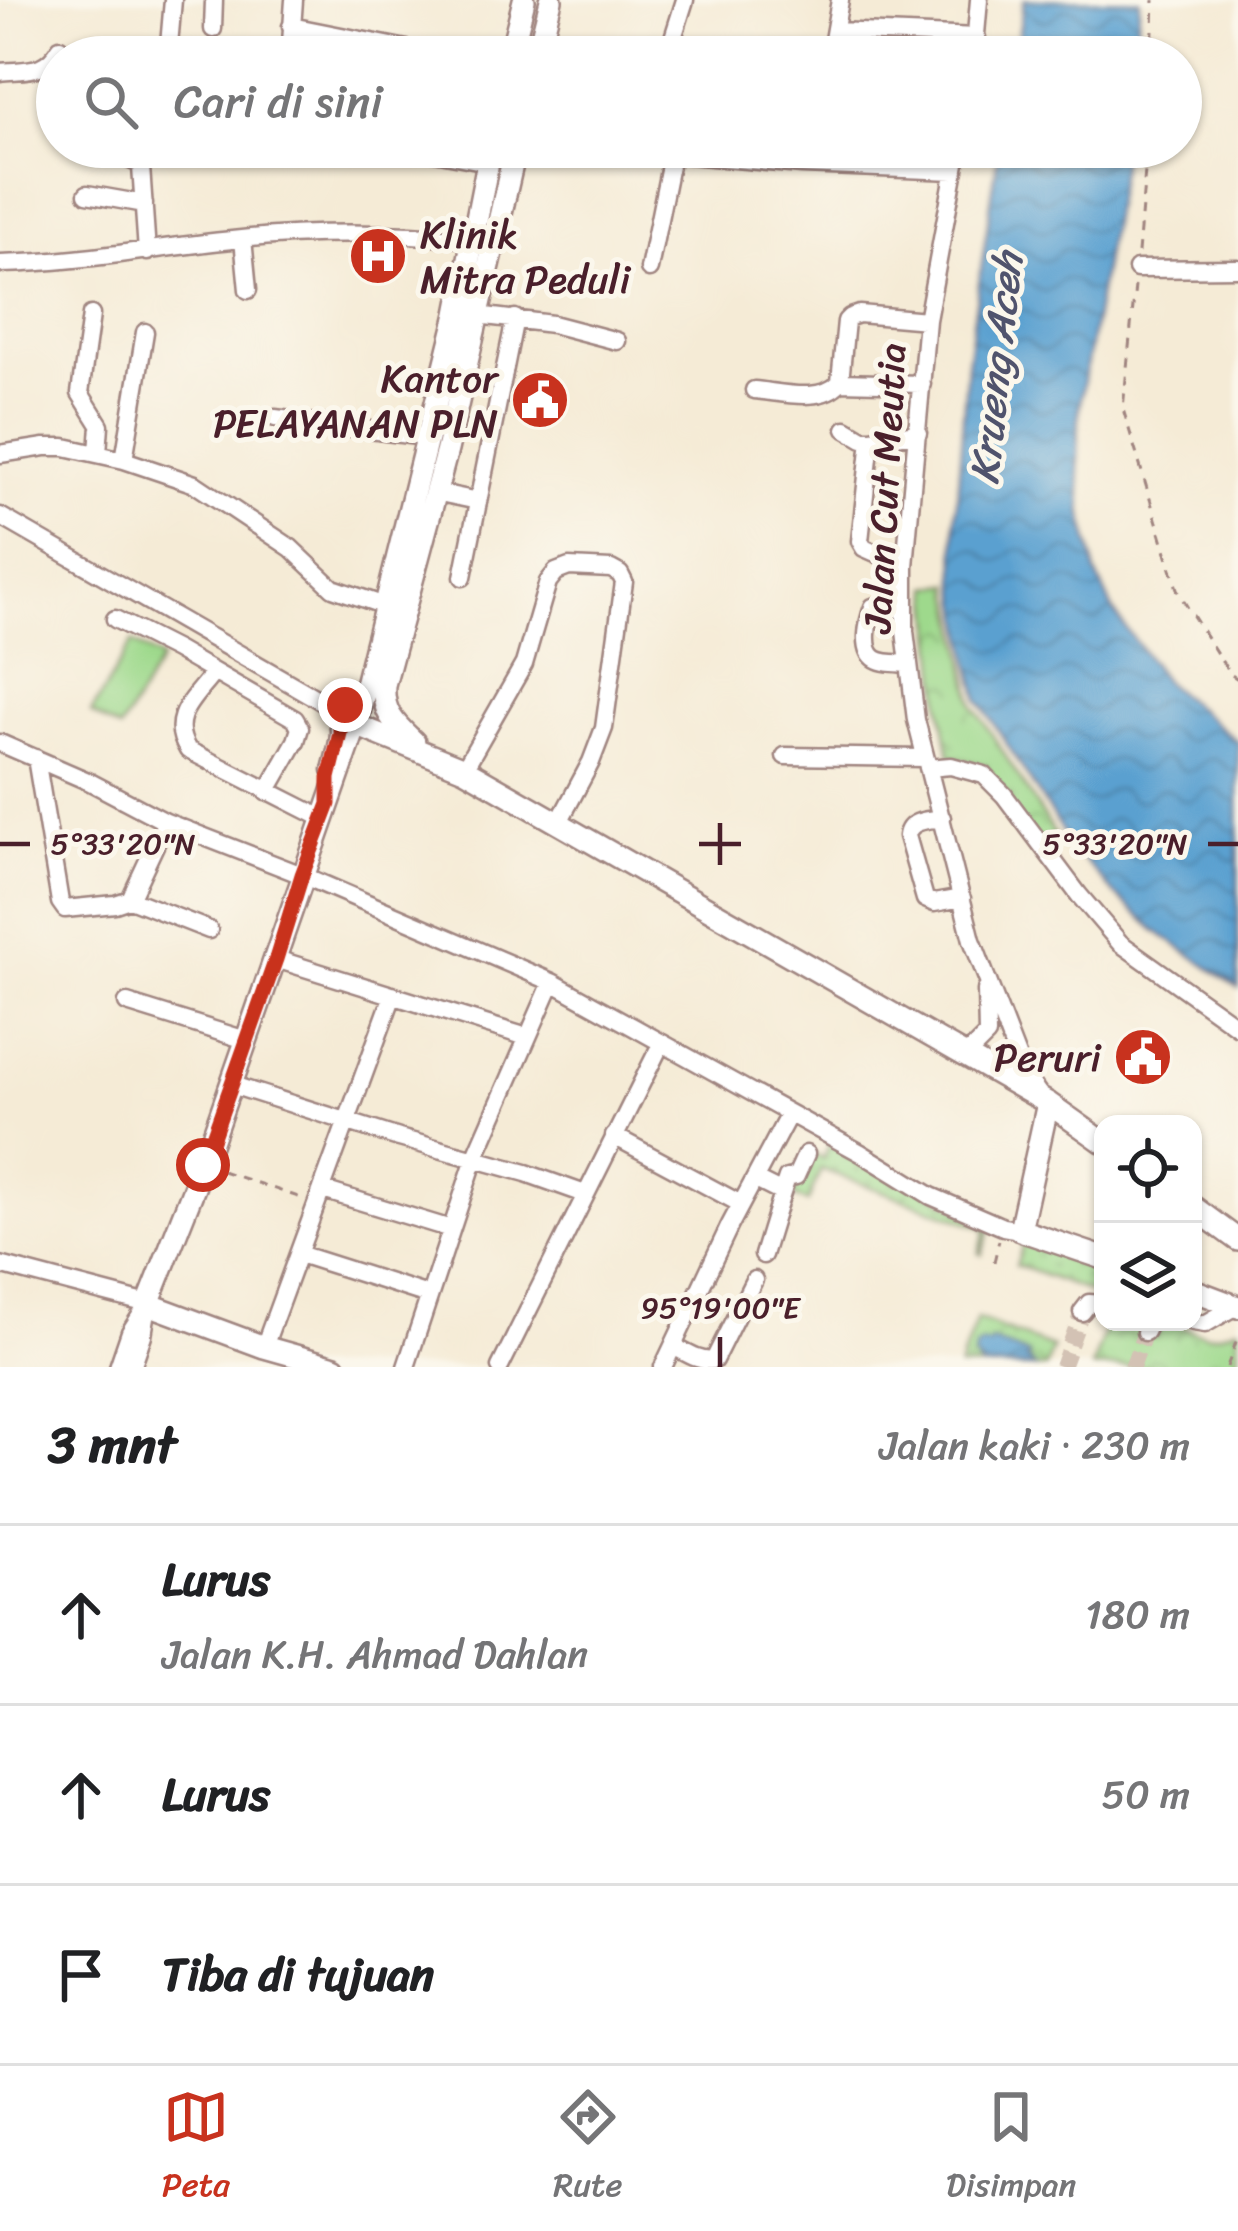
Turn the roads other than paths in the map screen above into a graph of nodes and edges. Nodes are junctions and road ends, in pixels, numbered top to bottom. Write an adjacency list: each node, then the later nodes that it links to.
1 (173, 0): 12 (street)
2 (214, 0): 10 (street)
3 (294, 0): 9 (street)
4 (524, 0): 15 (main road)
5 (551, 0): 16 (main road)
6 (685, 0): 17 (street)
7 (840, 0): 11 (street)
8 (979, 0): 20 (street)
9 (292, 26): 13 (street); 14 (street)
10 (213, 29)
11 (836, 32): 18 (street); 19 (street)
12 (170, 36)
13 (291, 36)
14 (342, 36)
15 (515, 36)
16 (542, 36)
17 (674, 36)
18 (835, 36)
19 (949, 36)
20 (977, 36)
21 (36, 69): 22 (street)
22 (0, 72)
23 (140, 168): 31 (street)
24 (487, 168): 33 (main road)
25 (510, 168): 41 (main road)
26 (670, 168): 37 (street)
27 (878, 168): 29 (street)
28 (956, 168): 29 (street, Jalan Cut Meutia)
29 (955, 171): 43 (street, Jalan Cut Meutia)
30 (87, 194): 31 (street)
31 (144, 204): 34 (street)
32 (243, 238): 33 (street); 34 (street); 39 (street)
33 (474, 240): 41 (main road)
34 (147, 252): 35 (street)
35 (0, 264)
36 (1238, 268): 38 (street)
37 (649, 269)
38 (1137, 269)
39 (248, 290)
40 (92, 315): 54 (street)
41 (468, 315): 42 (street); 52 (main road); 57 (main road)
42 (514, 318): 45 (street); 58 (street)
43 (927, 320): 46 (street); 47 (street, Jalan Cut Meutia)
44 (146, 332): 56 (street)
45 (617, 341)
46 (840, 382): 47 (street); 48 (street)
47 (922, 384): 51 (street, Jalan Cut Meutia)
48 (754, 390)
49 (275, 418): 52 (street)
50 (846, 429): 53 (street)
51 (918, 433): 53 (street); 60 (street, Jalan Cut Meutia)
52 (425, 437): 63 (main road)
53 (871, 439): 60 (street)
54 (98, 453): 55 (street); 56 (street)
55 (0, 454)
56 (124, 460): 63 (street)
57 (435, 492): 58 (street); 71 (main road)
58 (478, 501): 61 (street)
59 (0, 516): 68 (street)
60 (905, 566): 62 (street, Jalan Cut Meutia)
61 (463, 577)
62 (904, 603): 66 (street, Jalan Cut Meutia); 66 (street)
63 (385, 606): 65 (main road)
64 (115, 619): 67 (street)
65 (377, 647): 68 (street); 69 (main road)
66 (909, 664): 74 (street, Jalan Cut Meutia)
67 (214, 672): 76 (street); 76 (street)
68 (333, 708): 77 (street)
69 (356, 725): 71 (main road); 77 (main road)
70 (0, 743): 73 (street)
71 (428, 755): 75 (main road)
72 (785, 756): 74 (street)
73 (36, 758): 80 (street); 83 (street)
74 (926, 763): 78 (street, Jalan Cut Meutia); 90 (street)
75 (464, 769): 79 (main road); 79 (street)
76 (267, 792): 77 (street)
77 (327, 812): 81 (main road)
78 (942, 818): 82 (street, Jalan Cut Meutia); 82 (street)
79 (559, 822): 94 (main road)
80 (166, 823): 81 (street); 83 (street)
81 (302, 875): 85 (main road); 87 (street)
82 (962, 898): 86 (street, Jalan Cut Meutia)
83 (130, 899): 84 (street)
84 (208, 930)
85 (276, 959): 88 (street); 92 (main road)
86 (986, 971): 94 (street); 96 (street, Jalan Cut Meutia)
87 (552, 982): 91 (street); 93 (street)
88 (393, 995): 91 (street); 98 (street)
89 (127, 1003): 92 (street)
90 (1238, 1027)
91 (527, 1037): 102 (street)
92 (247, 1040): 95 (main road)
93 (662, 1044): 97 (street); 99 (street)
94 (961, 1055): 96 (main road)
95 (232, 1085): 98 (street); 120 (main road)
96 (1045, 1101): 100 (main road); 109 (main road)
97 (789, 1114): 103 (street); 109 (street)
98 (348, 1122): 102 (street); 106 (street)
99 (614, 1136): 105 (street); 107 (street)
100 (1094, 1136)
101 (806, 1154): 104 (street)
102 (475, 1158): 105 (street); 110 (street)
103 (756, 1180): 104 (street); 107 (street)
104 (782, 1192): 113 (street)
105 (585, 1193): 131 (street)
106 (320, 1196): 110 (street); 112 (street)
107 (741, 1204): 124 (street)
108 (1202, 1213): 111 (main road)
109 (1011, 1228): 114 (main road)
110 (452, 1229): 118 (street)
111 (1235, 1230)
112 (299, 1254): 118 (street); 125 (street)
113 (764, 1255)
114 (1094, 1255)
115 (0, 1264): 120 (street)
116 (754, 1280): 126 (street)
117 (1202, 1293): 121 (main road)
118 (428, 1295): 130 (street)
119 (1094, 1303): 122 (street)
120 (148, 1304): 125 (main road); 127 (street); 128 (street)
121 (1237, 1306): 123 (street)
122 (1082, 1312)
123 (1202, 1324)
124 (673, 1346): 126 (street); 132 (street)
125 (265, 1347): 129 (main road)
126 (691, 1362)
127 (118, 1367)
128 (132, 1367)
129 (335, 1367)
130 (406, 1367)
131 (500, 1367)
132 (663, 1367)

